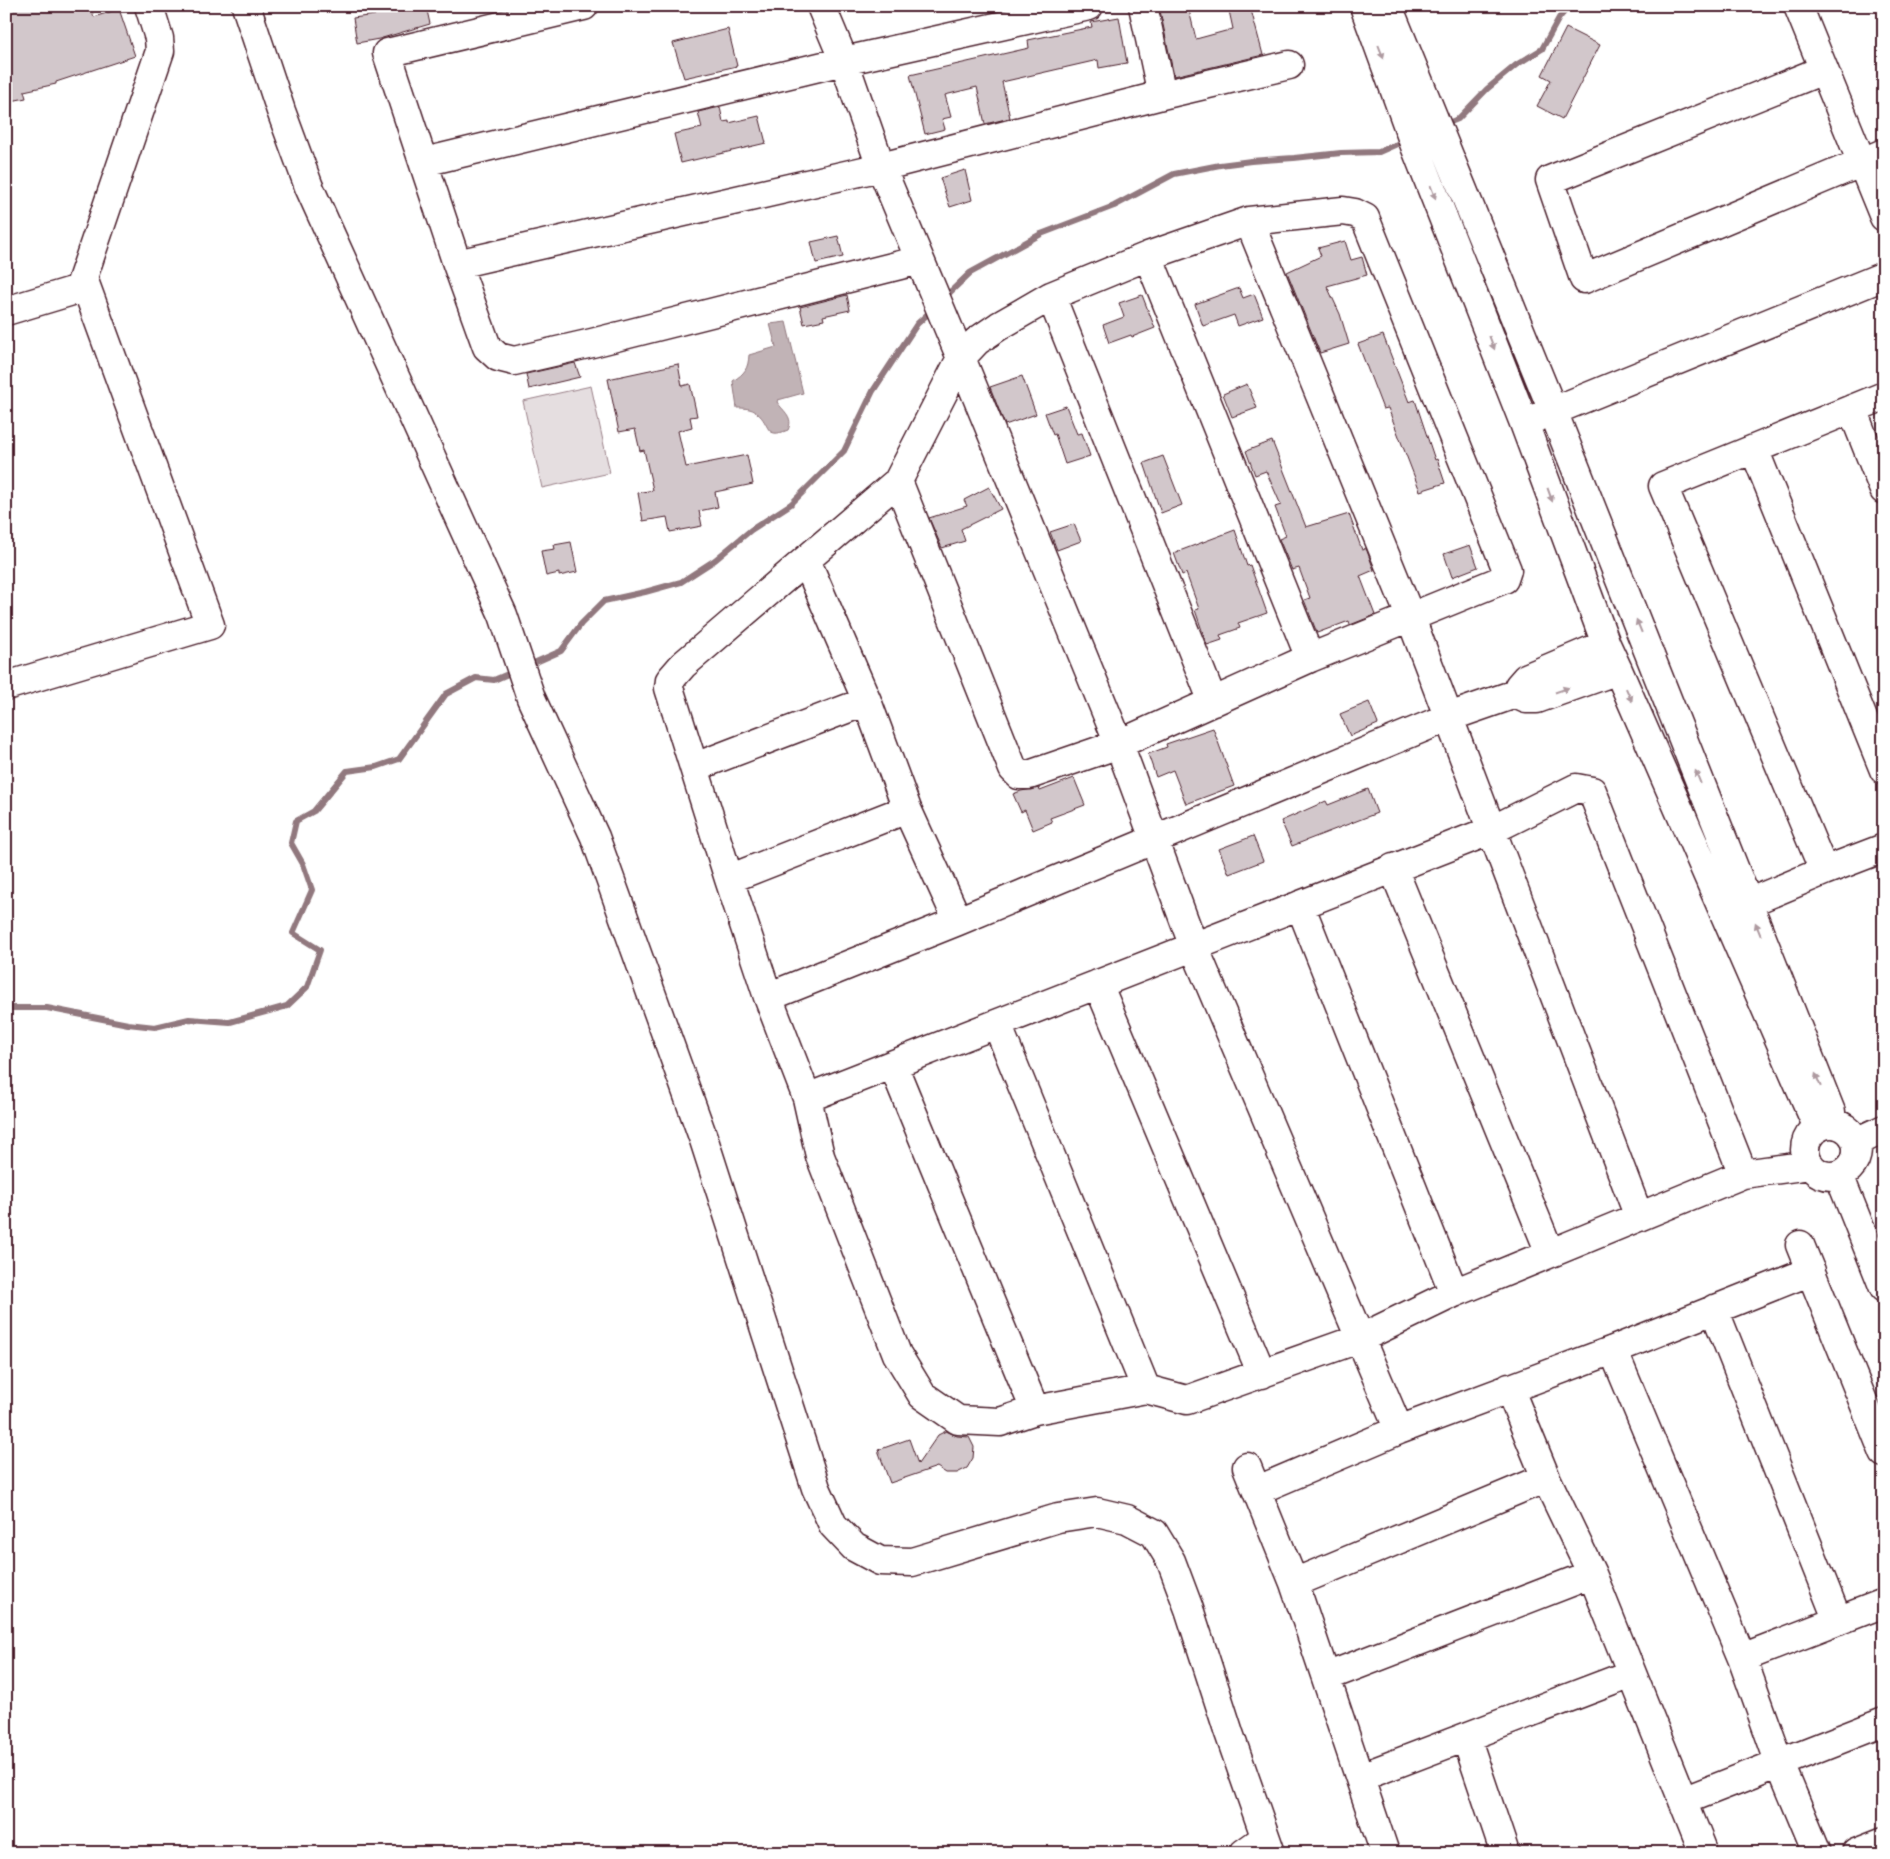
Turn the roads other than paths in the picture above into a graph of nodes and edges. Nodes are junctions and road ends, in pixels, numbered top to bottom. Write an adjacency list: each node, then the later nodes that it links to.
1 (150, 6): 26 (street)
2 (246, 6): 100 (street)
3 (584, 6): 16 (street)
4 (821, 6): 10 (street)
5 (1089, 6): 10 (street)
6 (1143, 6): 13 (street)
7 (1364, 6): 14 (street, one-way to 14)
8 (1388, 6): 14 (street)
9 (1798, 6): 12 (street)
10 (844, 60): 16 (street); 17 (street)
11 (1290, 65): 13 (street)
12 (1823, 70): 15 (street); 15 (street)
13 (1162, 95): 17 (street)
14 (1418, 113): 18 (street); 19 (street, one-way to 19)
15 (1873, 158): 20 (street)
16 (424, 162): 23 (street)
17 (881, 167): 23 (street); 24 (street)
18 (1471, 207): 19 (street); 32 (street)
19 (1442, 217): 33 (street, one-way to 33)
20 (1884, 217)
21 (1249, 221): 22 (street); 38 (street); 38 (street)
22 (1148, 256): 27 (street); 40 (street)
23 (457, 264): 24 (street)
24 (923, 269): 29 (street)
25 (1884, 276): 32 (street)
26 (82, 278): 28 (street); 42 (street)
27 (1051, 296): 29 (street); 45 (street)
28 (6, 311)
29 (961, 358): 35 (street); 47 (street)
30 (1884, 396): 31 (street)
31 (1852, 409): 34 (street); 36 (street)
32 (1554, 411): 33 (street); 57 (street, one-way to 32)
33 (1524, 423): 39 (street, one-way to 39)
34 (1754, 449): 49 (street); 55 (street)
35 (898, 481): 37 (street); 47 (street)
36 (1884, 490)
37 (806, 560): 44 (street); 48 (street)
38 (1410, 616): 40 (street); 46 (street)
39 (1606, 644): 41 (street); 43 (street)
40 (1310, 658): 45 (street)
41 (1618, 670): 43 (street, one-way to 41); 67 (street, one-way to 67)
42 (6, 686)
43 (1515, 694): 46 (street)
44 (867, 701): 48 (street); 50 (street)
45 (1213, 702): 47 (street)
46 (1449, 717): 51 (street); 52 (street)
47 (1118, 744): 52 (street)
48 (695, 767): 56 (street)
49 (1884, 770)
50 (908, 809): 56 (street); 59 (street)
51 (1492, 830): 54 (street); 69 (street); 71 (street)
52 (1155, 839): 59 (street); 60 (street)
53 (1884, 848): 55 (street)
54 (1393, 868): 58 (street); 73 (street)
55 (1824, 871): 57 (street)
56 (729, 879): 62 (street)
57 (1748, 903): 67 (street, one-way to 57)
58 (1300, 905): 60 (street); 76 (street)
59 (958, 921): 62 (street)
60 (1194, 947): 61 (street); 78 (street)
61 (1098, 984): 63 (street); 80 (street)
62 (768, 997): 65 (street)
63 (997, 1024): 64 (street); 82 (street)
64 (894, 1064): 65 (street); 83 (street)
65 (807, 1098): 83 (street)
66 (1884, 1129): 67 (street)
67 (1837, 1132): 68 (street); 70 (street)
68 (1810, 1165): 69 (street); 70 (street)
69 (1743, 1174): 71 (street)
70 (1839, 1175): 75 (street)
71 (1639, 1217): 73 (street)
72 (1800, 1245): 74 (street)
73 (1550, 1253): 76 (street)
74 (1811, 1271): 77 (street); 85 (street)
75 (1884, 1288)
76 (1454, 1293): 78 (street)
77 (1714, 1310): 79 (street); 90 (street)
78 (1361, 1338): 80 (street); 84 (street)
79 (1612, 1350): 81 (street); 91 (street)
80 (1262, 1374): 82 (street)
81 (1509, 1388): 84 (street); 86 (street)
82 (1146, 1389): 83 (street)
83 (1035, 1410)
84 (1399, 1430): 88 (street)
85 (1884, 1453)
86 (1546, 1478): 87 (street); 88 (street)
87 (1592, 1574): 92 (street); 93 (street)
88 (1294, 1582): 93 (street)
89 (1884, 1603): 90 (street)
90 (1838, 1621): 91 (street)
91 (1742, 1658): 96 (street)
92 (1632, 1674): 95 (street); 98 (street)
93 (1326, 1677): 97 (street)
94 (1884, 1722): 96 (street)
95 (1466, 1737): 97 (street); 102 (street)
96 (1780, 1764): 98 (street); 104 (street)
97 (1361, 1777): 101 (street)
98 (1684, 1801): 103 (street)
99 (1884, 1842): 105 (street)
100 (1260, 1848)
101 (1386, 1853)
102 (1505, 1853)
103 (1704, 1853)
104 (1817, 1853)
105 (1856, 1853)

